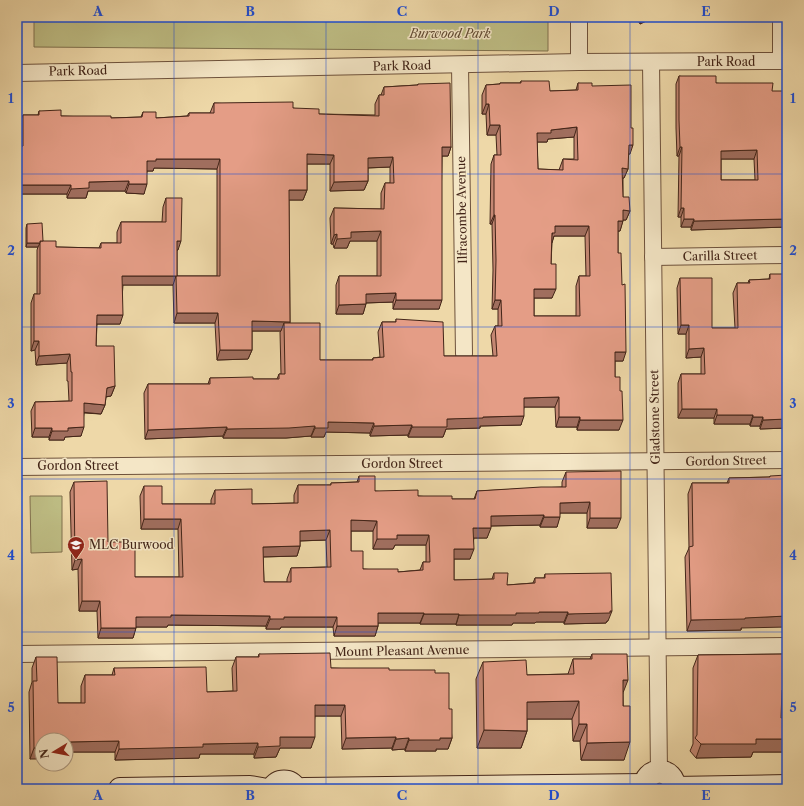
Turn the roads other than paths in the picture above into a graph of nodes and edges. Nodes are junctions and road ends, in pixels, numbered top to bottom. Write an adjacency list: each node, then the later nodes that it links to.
1 (579, 17): 4 (street)
2 (781, 17): 3 (street)
3 (784, 61): 5 (street, Park Road)
4 (579, 62): 5 (street, Park Road); 6 (street, Park Road)
5 (650, 62): 9 (street, Gladstone Street)
6 (460, 65): 7 (street, Park Road); 10 (street, Ilfracombe Avenue)
7 (17, 73)
8 (787, 255): 9 (street, Carilla Street)
9 (653, 257): 12 (street, Gladstone Street)
10 (464, 354)
11 (787, 460): 12 (street, Gordon Street)
12 (655, 462): 13 (street, Gordon Street); 15 (street, Gladstone Street)
13 (17, 467)
14 (787, 646): 15 (street, Mount Pleasant Avenue)
15 (658, 649): 16 (street, Mount Pleasant Avenue); 17 (street, Gladstone Street)
16 (17, 654)
17 (650, 782): 19 (street); 24 (street)
18 (787, 786): 19 (street)
19 (674, 788)
20 (120, 789): 21 (street)
21 (262, 789)
22 (272, 789): 23 (street)
23 (296, 789)
24 (304, 789)

